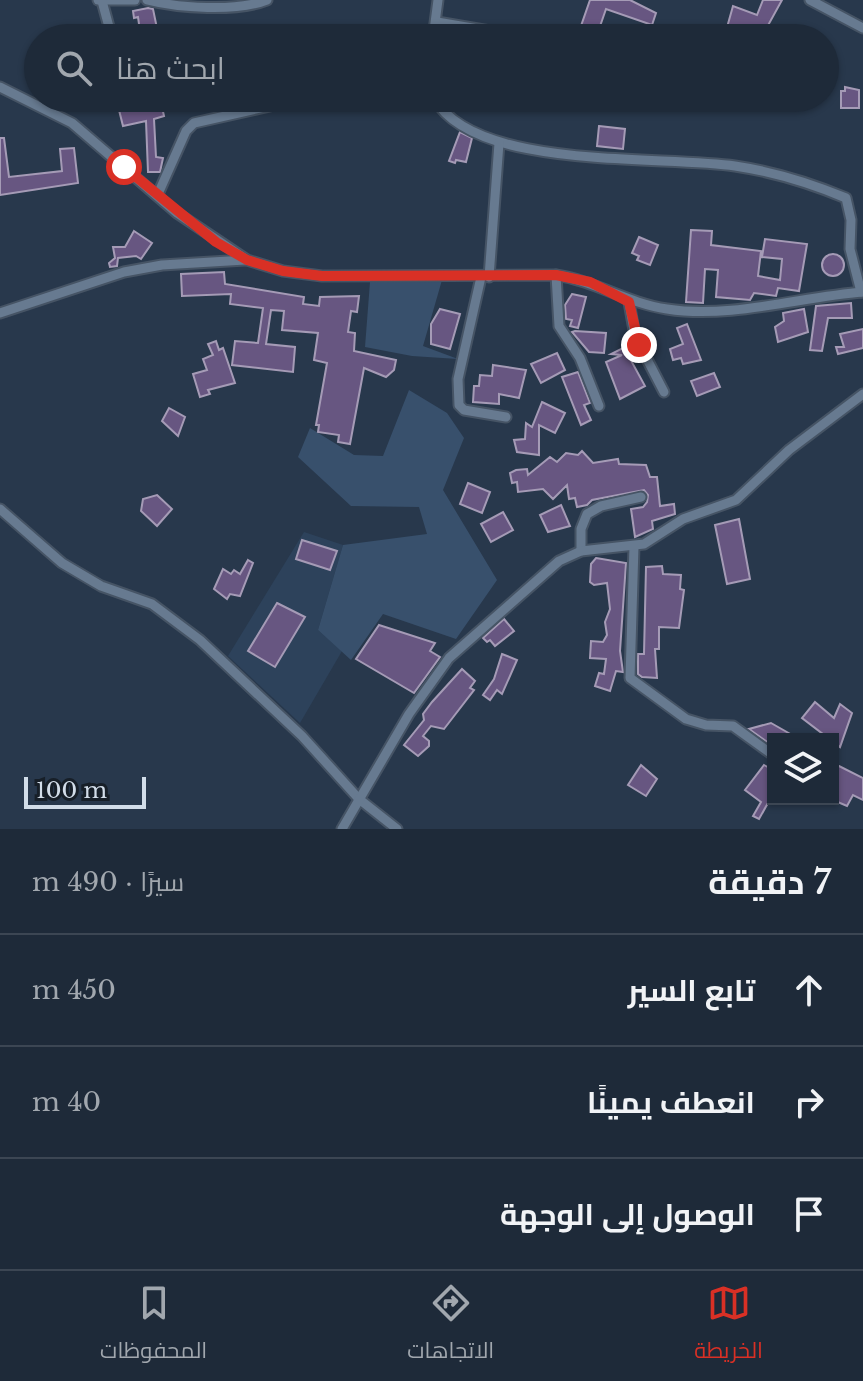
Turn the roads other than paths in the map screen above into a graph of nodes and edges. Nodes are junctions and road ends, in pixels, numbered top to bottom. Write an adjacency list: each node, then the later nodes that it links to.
1 (100, 0): 2 (street); 8 (street)
2 (135, 0)
3 (147, 0): 4 (street)
4 (267, 0)
5 (438, 0): 7 (street)
6 (810, 0): 10 (street)
7 (437, 22): 9 (street)
8 (108, 24)
9 (449, 24)
10 (863, 28)
11 (0, 87): 12 (street)
12 (24, 99)
13 (50, 112): 17 (street)
14 (243, 112): 17 (street)
15 (444, 112): 16 (street)
16 (499, 143): 20 (street); 21 (street)
17 (158, 194): 18 (street)
18 (247, 260): 20 (street); 23 (street)
19 (556, 275): 20 (street); 22 (street); 26 (street)
20 (485, 277): 27 (street)
21 (862, 292): 22 (street)
22 (629, 302): 24 (street)
23 (0, 313)
24 (664, 392)
25 (863, 394): 30 (street)
26 (599, 406)
27 (506, 417)
28 (641, 497): 31 (street)
29 (0, 509): 33 (street)
30 (634, 546): 31 (street); 32 (street)
31 (581, 551): 33 (street)
32 (767, 751)
33 (359, 799): 34 (street); 35 (street)
34 (342, 829)
35 (397, 829)

